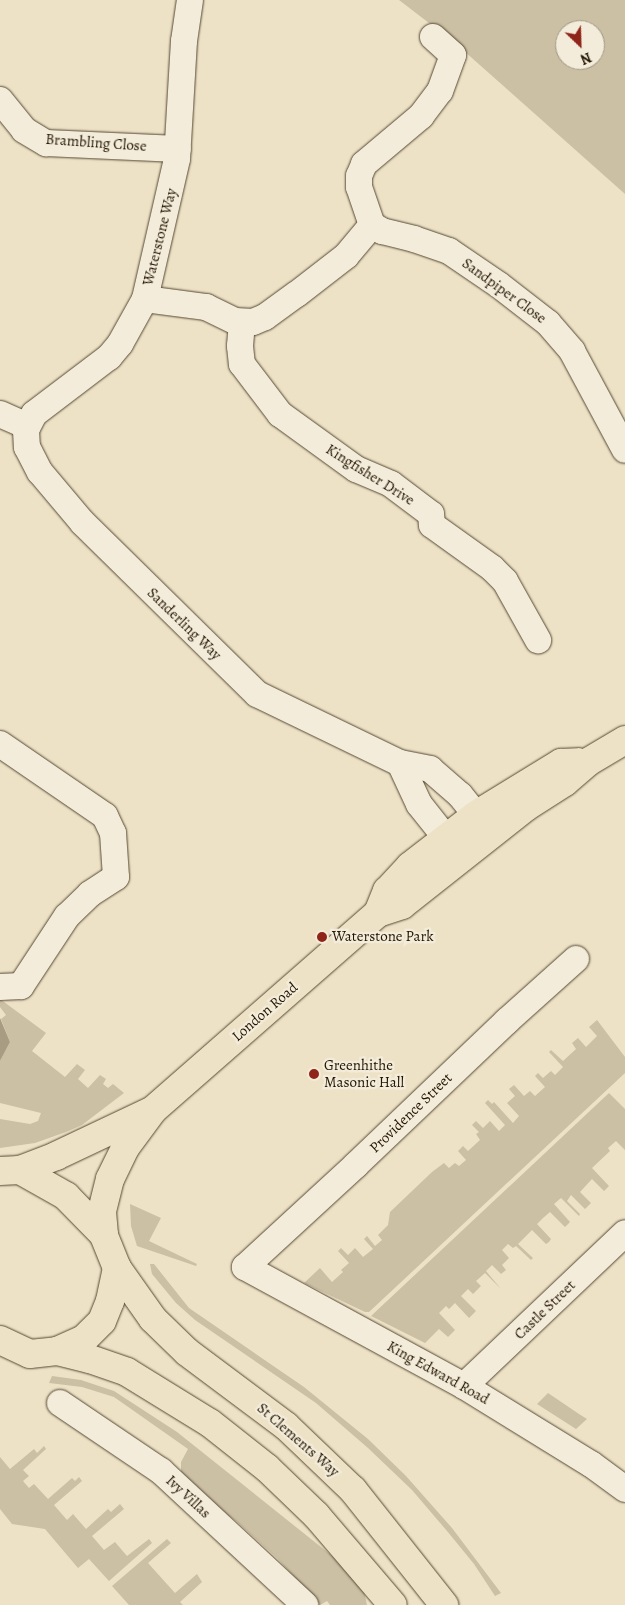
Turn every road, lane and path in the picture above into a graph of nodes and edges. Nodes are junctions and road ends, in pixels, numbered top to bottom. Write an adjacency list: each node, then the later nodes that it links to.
1 (190, 0): 4 (street, Waterstone Way)
2 (433, 37): 5 (street)
3 (0, 100): 4 (street, Brambling Close)
4 (178, 149): 6 (street, Waterstone Way)
5 (372, 224): 7 (street); 10 (street, Sandpiper Close)
6 (144, 299): 7 (street); 9 (street, Waterstone Way)
7 (242, 323): 11 (street, Kingfisher Drive)
8 (0, 414): 9 (street)
9 (27, 426): 15 (street, Sanderling Way)
10 (621, 434)
11 (538, 640)
12 (625, 740): 14 (main road, London Road)
13 (0, 744): 21 (street)
14 (588, 762): 16 (main road, London Road); 18 (main road, London Road)
15 (400, 763): 16 (street, Sanderling Way); 17 (street)
16 (476, 815): 17 (main road, London Road); 18 (street)
17 (446, 838): 18 (street); 19 (main road, London Road)
18 (475, 847): 19 (main road, London Road)
19 (378, 913): 22 (main road, London Road)
20 (576, 959): 26 (street, Providence Street)
21 (0, 987)
22 (153, 1110): 23 (main road, London Road); 25 (main road, London Road)
23 (10, 1170): 25 (main road)
24 (625, 1233): 32 (street, Castle Street)
25 (104, 1235): 27 (main road, St Clements Way)
26 (245, 1267): 32 (street, King Edward Road)
27 (117, 1268): 29 (main road); 37 (main road, St Clements Way)
28 (0, 1340): 30 (main road)
29 (57, 1351): 30 (main road); 36 (main road)
30 (30, 1354): 31 (main road)
31 (0, 1364)
32 (464, 1386): 34 (street, King Edward Road)
33 (60, 1402): 35 (street, Ivy Villas)
34 (625, 1489)
35 (305, 1605)
36 (392, 1605)
37 (444, 1605)

